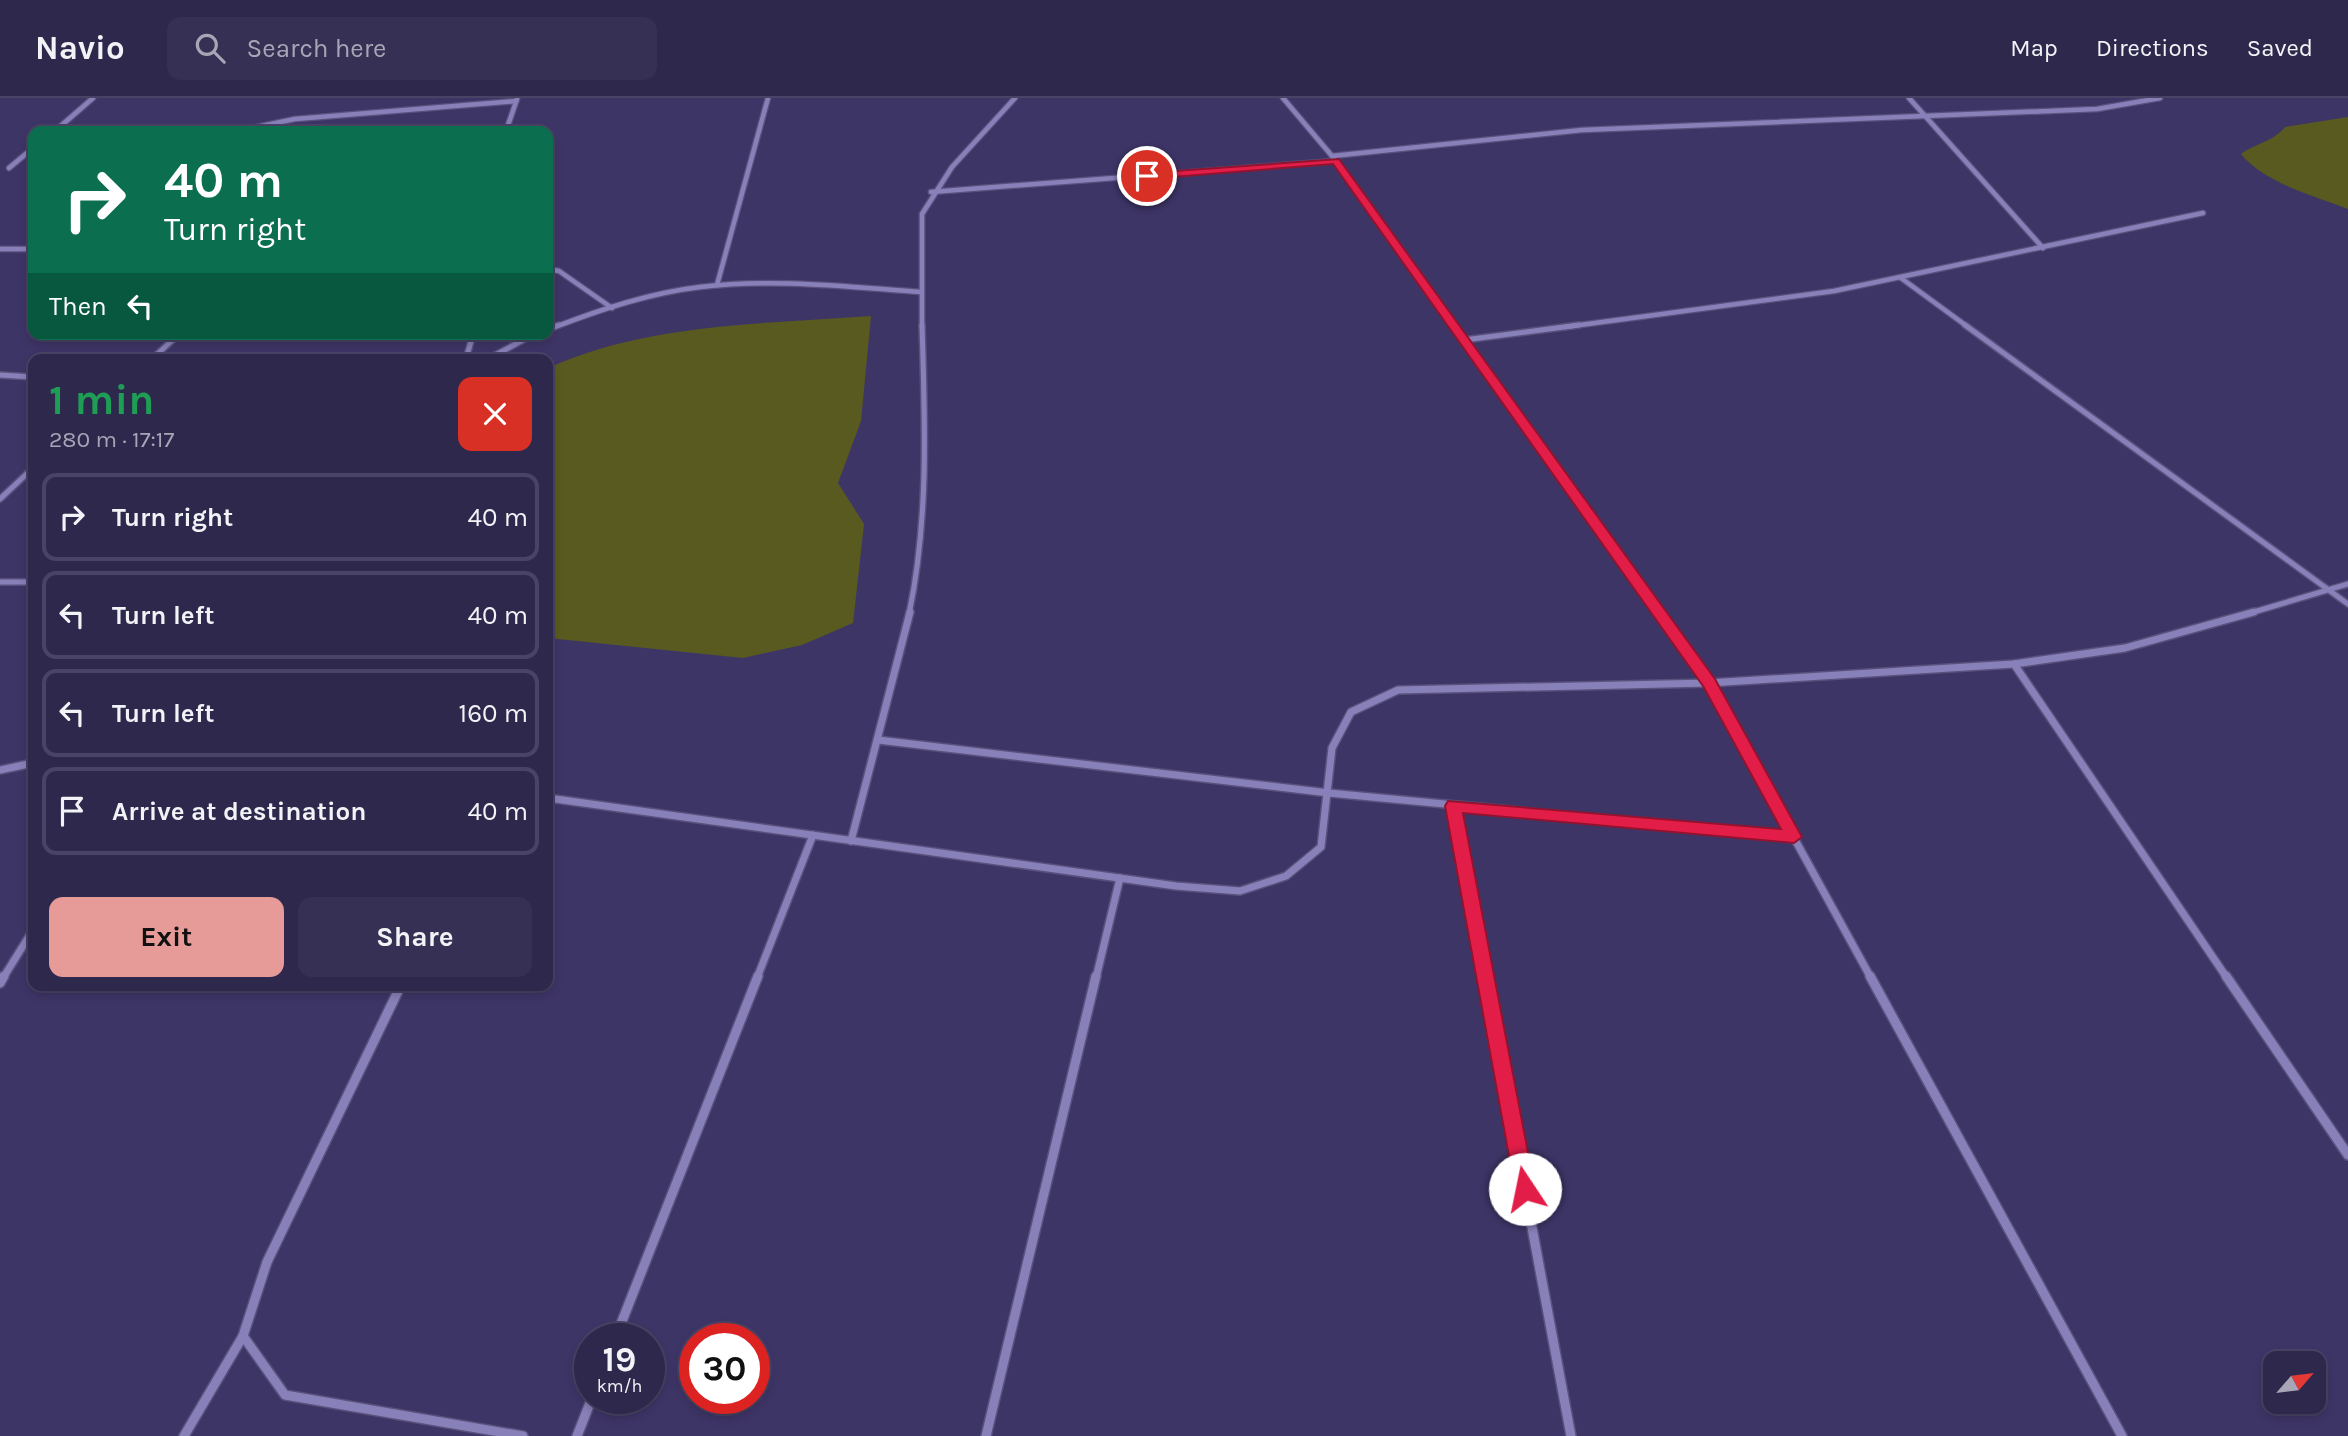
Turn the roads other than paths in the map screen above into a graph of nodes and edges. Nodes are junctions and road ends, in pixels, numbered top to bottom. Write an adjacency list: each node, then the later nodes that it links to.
1 (93, 98): 9 (street)
2 (768, 98): 22 (street)
3 (1015, 98): 15 (street)
4 (1283, 98): 13 (street)
5 (1909, 98): 8 (street)
6 (2160, 98): 8 (street)
7 (517, 100): 10 (street); 11 (street)
8 (1924, 115): 13 (street); 17 (street)
9 (61, 126)
10 (261, 126)
11 (508, 126)
12 (28, 152): 14 (street)
13 (1334, 158): 15 (street); 28 (street)
14 (9, 168)
15 (931, 192): 23 (street)
16 (2203, 213): 17 (street)
17 (2043, 248): 21 (street)
18 (0, 249): 19 (street)
19 (28, 249)
20 (553, 270): 24 (street)
21 (1901, 278): 28 (street); 38 (street)
22 (717, 285): 23 (street); 24 (street)
23 (921, 292): 42 (street)
24 (612, 308): 25 (street)
25 (553, 327)
26 (173, 340): 29 (street)
27 (523, 340): 30 (street)
28 (1464, 340): 41 (street)
29 (157, 354)
30 (497, 354)
31 (0, 375): 32 (street)
32 (28, 377)
33 (28, 473): 34 (street)
34 (0, 499)
35 (0, 582): 36 (street)
36 (28, 582)
37 (2348, 583): 38 (street)
38 (2328, 592): 39 (street); 40 (street)
39 (2348, 604)
40 (2014, 664): 41 (street); 55 (street)
41 (1709, 683): 45 (street); 49 (street)
42 (877, 740): 45 (street); 50 (street)
43 (28, 764): 44 (street)
44 (0, 770)
45 (1329, 793): 47 (street); 51 (street)
46 (553, 799): 48 (street)
47 (1454, 806): 49 (street); 63 (street)
48 (813, 835): 50 (street); 56 (street)
49 (1794, 837): 64 (street)
50 (851, 841): 51 (street)
51 (1120, 878): 62 (street)
52 (28, 938): 53 (street)
53 (0, 982)
54 (398, 991): 57 (street)
55 (2348, 1155)
56 (621, 1323)
57 (243, 1336): 59 (street); 60 (street)
58 (586, 1414): 61 (street)
59 (184, 1436)
60 (523, 1436)
61 (577, 1436)
62 (986, 1436)
63 (1571, 1436)
64 (2122, 1436)

